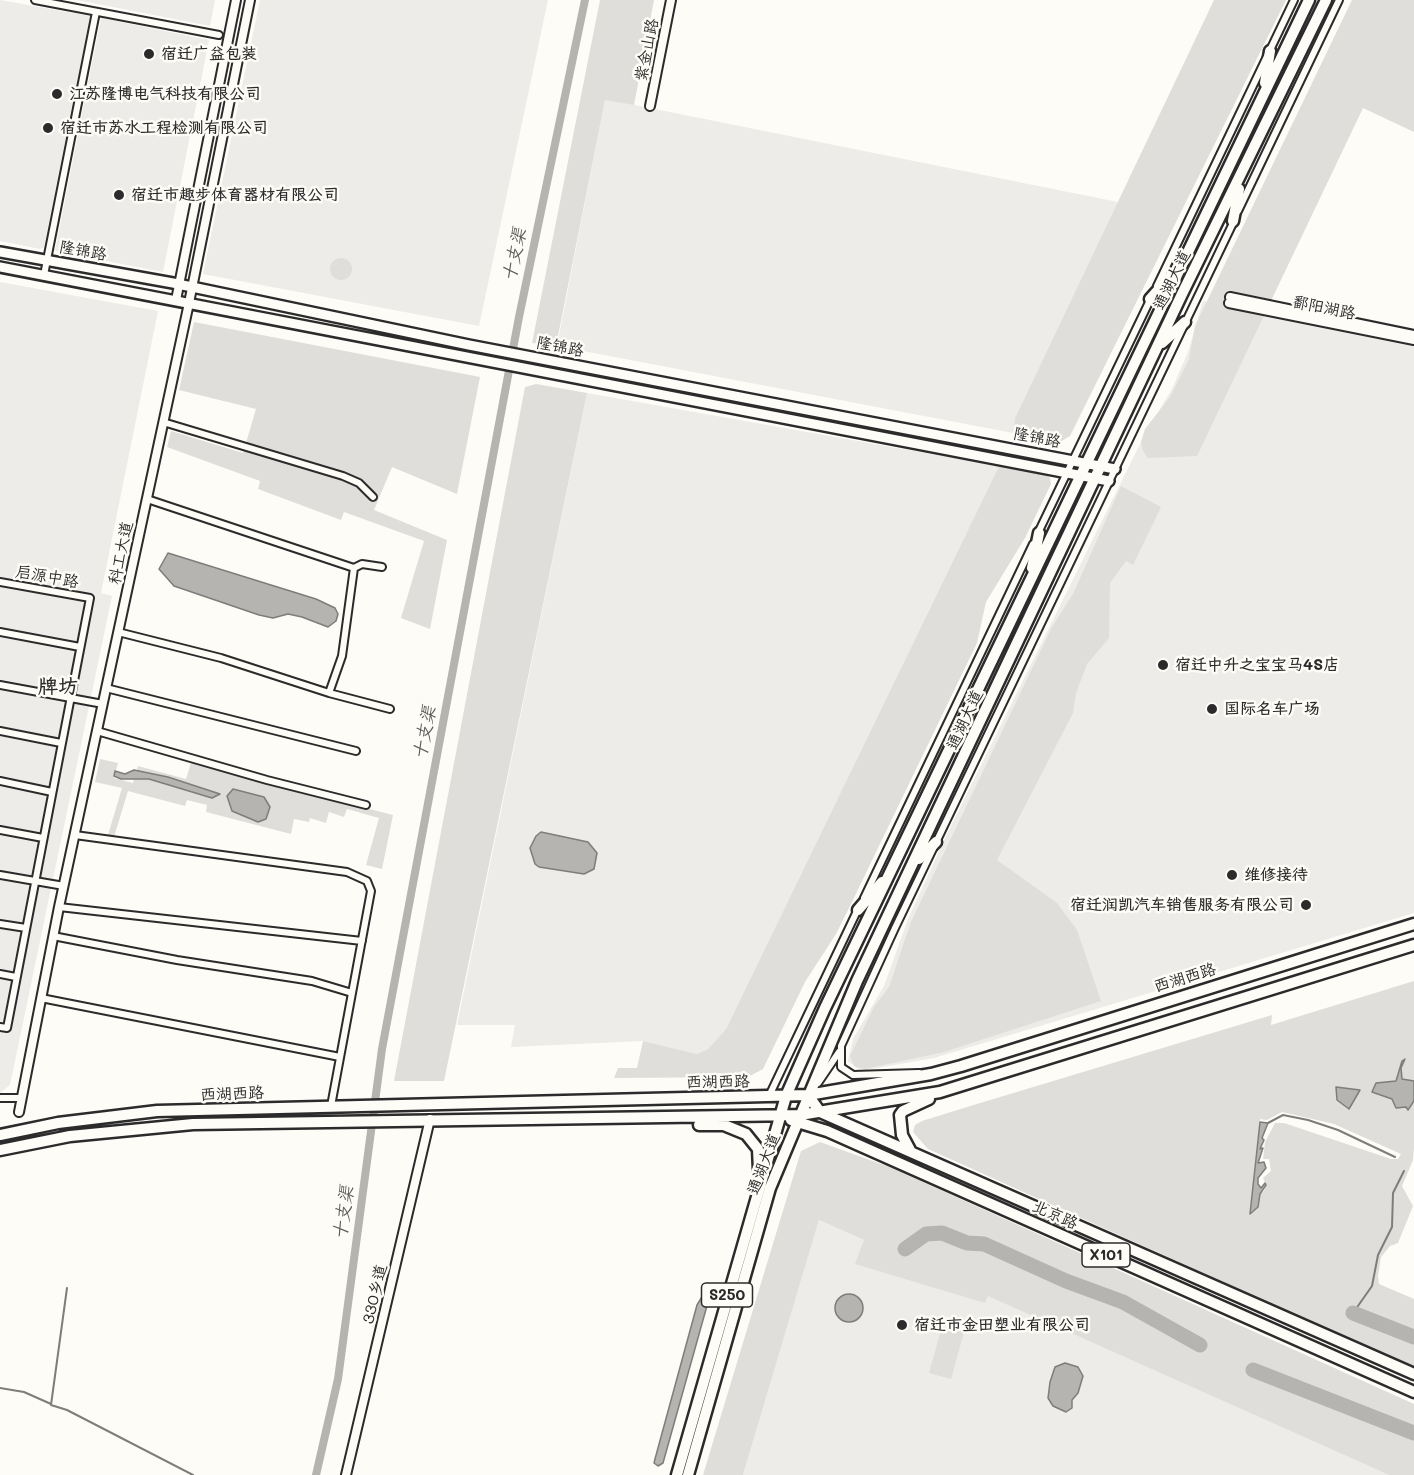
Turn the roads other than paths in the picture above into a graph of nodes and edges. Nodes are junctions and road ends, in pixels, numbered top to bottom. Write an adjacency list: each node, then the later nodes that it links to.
1 (35, 0): 9 (street)
2 (236, 0): 21 (street)
3 (250, 0): 22 (street, 科工大道)
4 (671, 0): 13 (street, 紫金山路)
5 (1294, 0): 11 (street)
6 (1309, 0): 12 (main road, 通湖大道)
7 (1326, 0): 14 (main road, 通湖大道)
8 (1339, 0): 15 (street)
9 (96, 12): 10 (street); 17 (street)
10 (219, 35)
11 (1270, 51): 12 (main road); 23 (street)
12 (1263, 96): 18 (main road, 通湖大道)
13 (650, 106)
14 (1241, 177): 15 (main road); 29 (main road, 通湖大道)
15 (1233, 222): 26 (street)
16 (0, 252): 17 (main road, 隆锦路)
17 (47, 260): 20 (street); 21 (main road, 隆锦路)
18 (1185, 260): 23 (main road); 32 (main road, 通湖大道)
19 (0, 267): 20 (main road, 隆锦路)
20 (44, 275): 24 (main road, 隆锦路)
21 (180, 284): 22 (main road, 隆锦路); 24 (street)
22 (192, 287): 25 (street, 科工大道); 31 (main road, 隆锦路)
23 (1150, 299): 31 (street)
24 (176, 300): 25 (main road, 隆锦路)
25 (189, 303): 30 (street, 科工大道); 35 (main road, 隆锦路)
26 (1185, 322): 29 (main road); 34 (street)
27 (1414, 335): 28 (street, 鄱阳湖路)
28 (1414, 340)
29 (1157, 348): 33 (main road, 通湖大道)
30 (164, 422): 39 (street); 40 (street, 科工大道)
31 (1073, 460): 32 (main road, 隆锦路); 35 (street)
32 (1087, 463): 33 (main road, 隆锦路); 36 (main road, 通湖大道)
33 (1102, 466): 34 (main road, 隆锦路); 37 (main road, 通湖大道)
34 (1115, 469): 38 (street)
35 (1067, 473): 36 (main road, 隆锦路); 41 (street)
36 (1080, 476): 37 (main road, 隆锦路); 45 (main road, 通湖大道)
37 (1096, 478): 38 (main road, 隆锦路); 66 (main road, 通湖大道)
38 (1109, 481): 65 (street)
39 (373, 497)
40 (147, 499): 43 (street); 47 (street, 科工大道)
41 (1039, 532): 45 (main road); 72 (street)
42 (382, 567): 43 (street)
43 (354, 568): 51 (street)
44 (0, 582): 48 (street, 启源中路)
45 (1028, 585): 67 (main road, 通湖大道)
46 (0, 632): 48 (street)
47 (118, 632): 50 (street, 科工大道); 51 (street)
48 (80, 647): 52 (street)
49 (0, 685): 52 (street)
50 (106, 688): 53 (street, 科工大道); 58 (street)
51 (329, 693): 54 (street)
52 (70, 698): 53 (street); 57 (street)
53 (103, 704): 56 (street, 科工大道)
54 (390, 710)
55 (0, 731): 57 (street)
56 (97, 731): 61 (street); 63 (street, 科工大道)
57 (62, 742): 60 (street)
58 (356, 751)
59 (0, 781): 60 (street)
60 (52, 792): 64 (street)
61 (366, 805)
62 (0, 830): 64 (street)
63 (75, 835): 70 (street, 科工大道); 77 (street)
64 (43, 838): 69 (street)
65 (936, 842): 66 (main road); 84 (street)
66 (912, 866): 88 (main road, 通湖大道)
67 (892, 870): 72 (main road); 90 (main road, 通湖大道)
68 (0, 875): 69 (street)
69 (35, 881): 70 (street); 75 (street)
70 (64, 886): 71 (street, 科工大道)
71 (59, 906): 76 (street, 科工大道); 77 (street)
72 (858, 910): 89 (street)
73 (0, 924): 75 (street)
74 (1414, 924): 86 (main road, 西湖西路)
75 (26, 928): 80 (street)
76 (53, 936): 81 (street); 82 (street, 科工大道)
77 (362, 941): 81 (street)
78 (1414, 945): 87 (main road, 西湖西路)
79 (0, 974): 80 (street)
80 (16, 977): 83 (street)
81 (352, 993): 85 (street)
82 (41, 998): 85 (street); 94 (street, 科工大道)
83 (0, 1027)
84 (842, 1046): 86 (street); 88 (street)
85 (340, 1057): 93 (street)
86 (931, 1074): 88 (main road, 西湖西路)
87 (948, 1089): 95 (main road, 西湖西路); 102 (main road)
88 (808, 1095): 90 (main road, 西湖西路); 95 (main road); 97 (main road, 通湖大道 / S250)
89 (769, 1096): 90 (main road, 西湖西路); 93 (main road, 西湖西路)
90 (786, 1096): 96 (main road, 通湖大道)
91 (0, 1098): 92 (street)
92 (18, 1098)
93 (331, 1106): 100 (main road, 西湖西路)
94 (19, 1112)
95 (820, 1112): 97 (main road, 西湖西路); 102 (main road, 北京路 / X101)
96 (780, 1116): 97 (main road, 西湖西路); 99 (main road, 西湖西路); 103 (main road, 通湖大道 / S250)
97 (798, 1118): 105 (main road, 北京路 / X101); 108 (main road, 通湖大道 / S250)
98 (430, 1119): 99 (main road, 西湖西路); 101 (main road, 西湖西路); 106 (street, 330乡道)
99 (603, 1119): 103 (main road)
100 (0, 1135)
101 (0, 1150)
102 (910, 1150): 104 (main road, 北京路 / X101)
103 (758, 1187): 107 (main road, 通湖大道 / S250)
104 (1414, 1374)
105 (1414, 1392)
106 (346, 1475)
107 (677, 1475)
108 (688, 1475)

